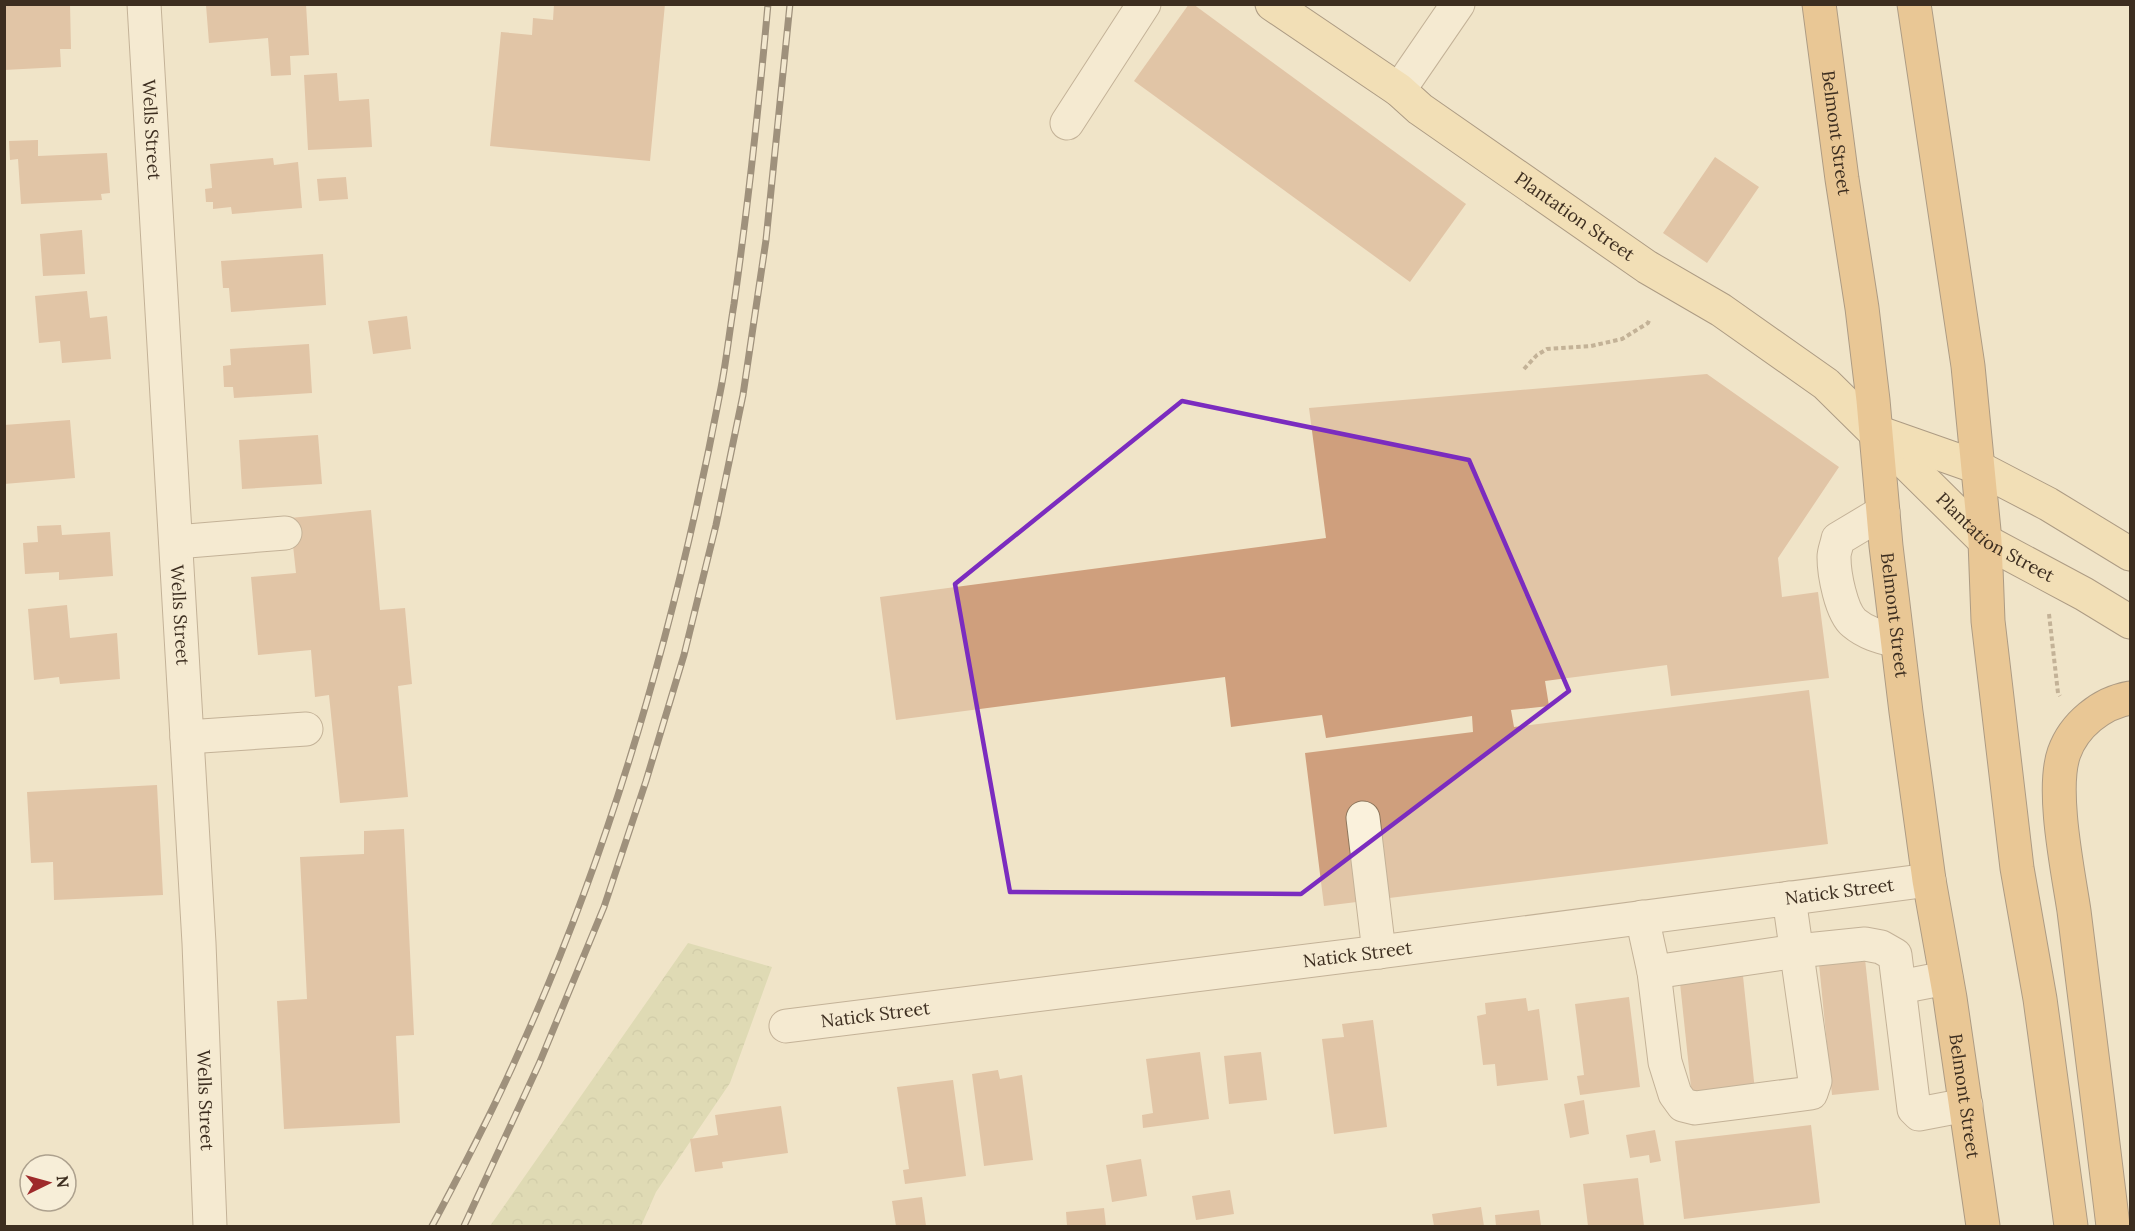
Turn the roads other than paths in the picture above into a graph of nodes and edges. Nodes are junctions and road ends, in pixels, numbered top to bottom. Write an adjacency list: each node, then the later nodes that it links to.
1 (144, 4): 14 (street, Wells Street)
2 (1144, 4): 8 (street)
3 (1272, 4): 7 (main road, Plantation Street)
4 (1458, 4): 7 (street)
5 (1819, 4): 9 (highway, Belmont Street)
6 (1914, 4): 10 (highway)
7 (1399, 90): 9 (main road, Plantation Street)
8 (1067, 123)
9 (1875, 431): 10 (main road, Plantation Street); 11 (highway, Belmont Street); 13 (main road, Plantation Street)
10 (1977, 467): 13 (highway); 15 (main road, Plantation Street)
11 (1882, 512): 17 (highway, Belmont Street); 17 (street)
12 (285, 533): 14 (street)
13 (1985, 541): 16 (main road, Plantation Street); 34 (highway)
14 (176, 542): 20 (street, Wells Street)
15 (2130, 554)
16 (2130, 622)
17 (1897, 641): 22 (highway, Belmont Street)
18 (2130, 698): 35 (highway)
19 (306, 729): 20 (street)
20 (187, 737): 32 (street, Wells Street)
21 (1363, 818): 26 (street)
22 (1929, 880): 23 (street, Natick Street); 28 (highway, Belmont Street)
23 (1789, 898): 24 (street, Natick Street); 25 (street)
24 (1642, 917): 26 (street, Natick Street); 27 (street)
25 (1797, 951): 27 (street); 27 (street); 29 (street)
26 (1379, 952): 30 (street, Natick Street)
27 (1653, 972)
28 (1946, 978): 29 (street); 31 (highway, Belmont Street)
29 (1900, 987): 31 (street)
30 (786, 1026)
31 (1966, 1105): 33 (highway, Belmont Street)
32 (210, 1227)
33 (1983, 1227)
34 (2071, 1227)
35 (2113, 1227)

